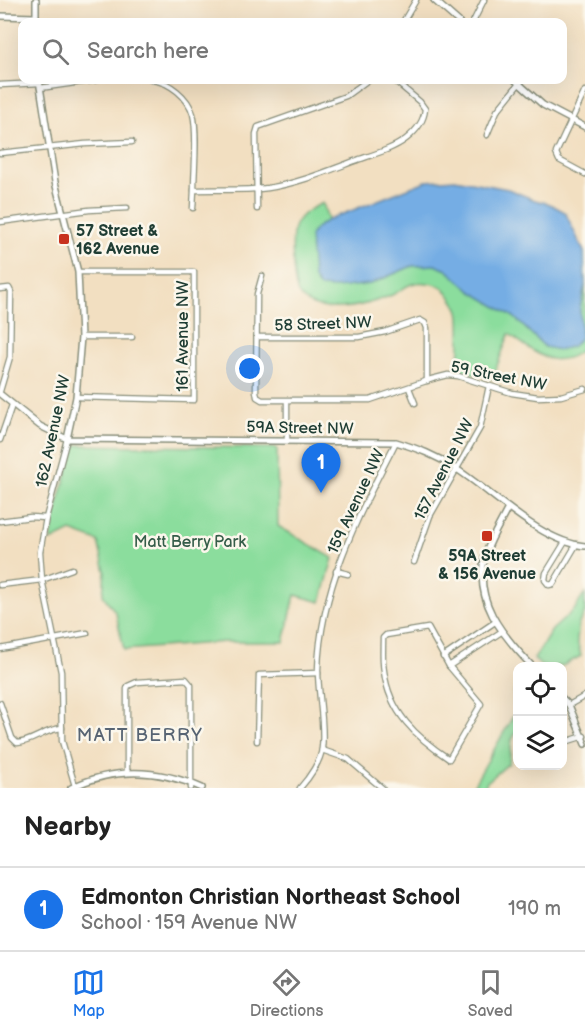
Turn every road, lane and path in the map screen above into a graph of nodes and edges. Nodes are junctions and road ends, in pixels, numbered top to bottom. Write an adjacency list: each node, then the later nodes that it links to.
1 (36, 0): 7 (street)
2 (416, 0): 8 (street)
3 (434, 0): 9 (street)
4 (484, 0): 10 (street)
5 (0, 16): 6 (street)
6 (18, 18)
7 (36, 18)
8 (405, 18)
9 (454, 18)
10 (475, 18)
11 (40, 84): 17 (street); 23 (street, 162 Avenue NW)
12 (165, 84): 26 (street)
13 (362, 84): 27 (street)
14 (399, 84): 27 (street)
15 (516, 84): 21 (street)
16 (521, 84): 19 (street)
17 (0, 85)
18 (585, 91): 19 (street)
19 (571, 121): 20 (street); 25 (street)
20 (585, 127)
21 (486, 135)
22 (132, 142): 23 (street)
23 (49, 149): 24 (street); 31 (street, 162 Avenue NW)
24 (0, 153)
25 (585, 174)
26 (194, 189): 27 (street); 29 (street)
27 (257, 189): 30 (street)
28 (127, 208): 31 (street)
29 (193, 208)
30 (257, 209)
31 (63, 215): 32 (street); 33 (street, 162 Avenue NW)
32 (0, 222)
33 (78, 272): 36 (street, 162 Avenue NW); 44 (street, 161 Avenue NW)
34 (262, 276): 38 (street)
35 (0, 288): 43 (street)
36 (81, 337): 37 (street); 44 (street, 162 Avenue NW)
37 (132, 337)
38 (257, 337): 39 (street, 58 Street NW); 45 (street, 59 Street NW)
39 (427, 381): 40 (street, 59 Street NW); 41 (street, 59 Street NW)
40 (489, 386): 42 (street, 59 Street NW); 52 (street, 157 Avenue NW)
41 (409, 388): 45 (street, 59 Street NW); 46 (street)
42 (585, 389)
43 (0, 393): 47 (street, 59A Street NW)
44 (76, 398): 49 (street, 162 Avenue NW)
45 (287, 401): 50 (street)
46 (415, 403)
47 (12, 405): 48 (street); 49 (street, 59A Street NW)
48 (0, 440)
49 (67, 440): 50 (street, 59A Street NW); 54 (street, 162 Avenue NW)
50 (287, 441): 51 (street, 59A Street NW)
51 (396, 442): 52 (street, 59A Street NW); 61 (street, 159 Avenue NW)
52 (457, 468): 53 (street, 59A Street NW); 59 (street, 157 Avenue NW)
53 (508, 508): 56 (street, 59A Street NW); 65 (street)
54 (46, 518): 55 (street); 63 (street, 162 Avenue NW)
55 (0, 521)
56 (565, 542): 57 (street, 59A Street NW); 57 (street)
57 (576, 545): 58 (street, 59A Street NW)
58 (585, 546)
59 (414, 562)
60 (72, 569): 63 (street)
61 (336, 571): 62 (street, 159 Avenue NW); 73 (street, 159 Avenue NW)
62 (348, 574)
63 (42, 580): 64 (street); 68 (street, 162 Avenue NW)
64 (0, 585)
65 (495, 622): 66 (street); 70 (street)
66 (501, 632): 71 (street); 72 (street)
67 (87, 633): 68 (street)
68 (56, 640): 69 (street); 77 (street, 162 Avenue NW)
69 (0, 649)
70 (443, 657): 72 (street); 72 (street)
71 (528, 662)
72 (449, 666)
73 (318, 673): 79 (street); 82 (street, 159 Avenue NW)
74 (585, 696): 76 (street)
75 (0, 703): 77 (street)
76 (569, 705): 78 (street)
77 (62, 728): 85 (street, 162 Avenue NW)
78 (584, 736): 80 (street); 81 (street)
79 (257, 741)
80 (567, 741)
81 (585, 744)
82 (322, 750): 87 (street, 159 Avenue NW); 88 (street)
83 (127, 773): 84 (street); 84 (street); 85 (street)
84 (191, 786): 86 (street)
85 (73, 787)
86 (202, 788)
87 (300, 788)
88 (382, 788)

